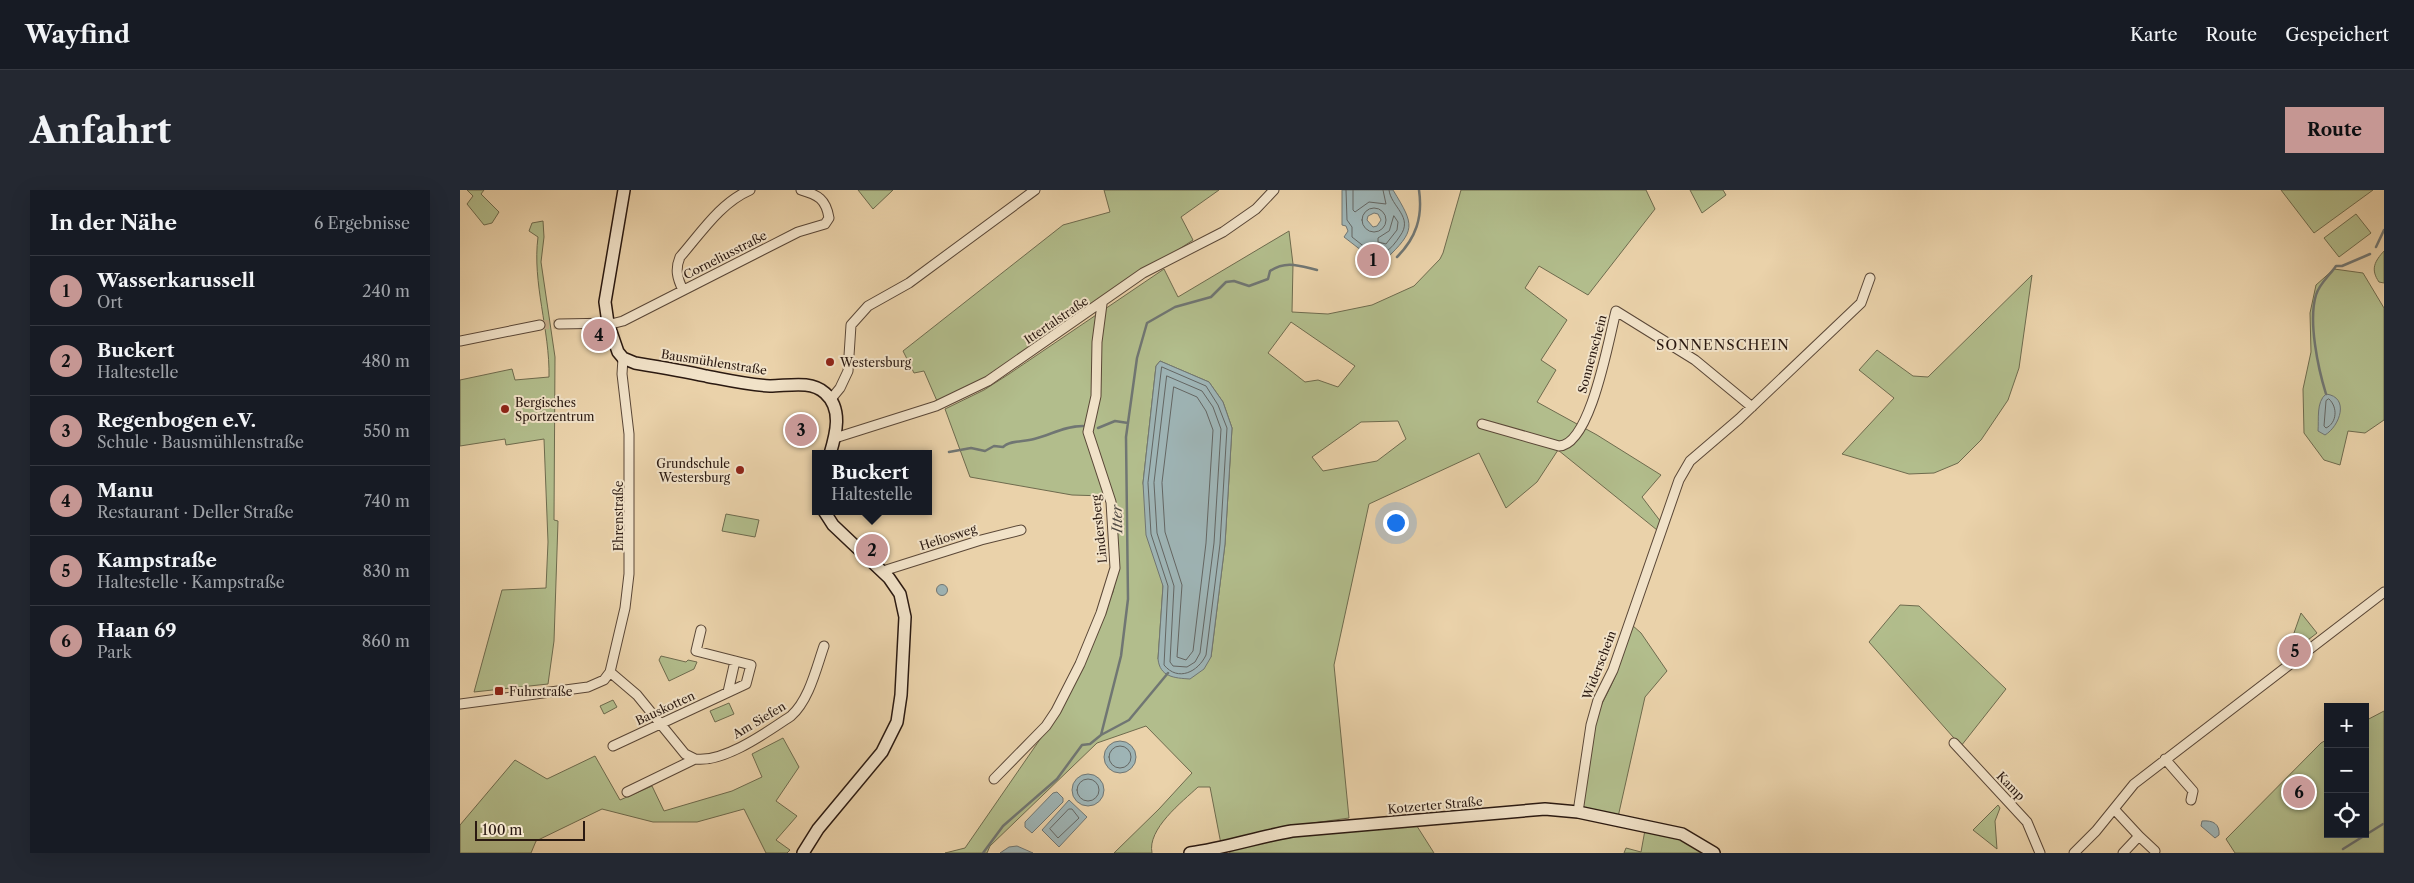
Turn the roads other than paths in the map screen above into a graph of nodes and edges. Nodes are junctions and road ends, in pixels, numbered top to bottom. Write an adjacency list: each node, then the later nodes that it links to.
1 (624, 190): 9 (street)
2 (750, 190): 7 (street)
3 (801, 190): 7 (street, Corneliusstraße)
4 (1035, 190): 14 (street)
5 (1274, 190): 8 (street, Ittertalstraße)
6 (1870, 278): 15 (street)
7 (683, 290): 9 (street, Corneliusstraße)
8 (1102, 304): 17 (street, Ittertalstraße); 34 (street, Lindersberg)
9 (608, 323): 10 (street, Corneliusstraße); 13 (street)
10 (559, 324)
11 (540, 325): 12 (street)
12 (460, 341)
13 (623, 358): 14 (street, Bausmühlenstraße); 26 (street, Ehrenstraße)
14 (831, 400): 17 (street)
15 (1752, 407): 16 (street, Sonnenschein); 38 (street, Widerschein)
16 (1482, 424)
17 (835, 438): 18 (street)
18 (831, 450)
19 (827, 515): 21 (street)
20 (1021, 530): 21 (street, Heliosweg)
21 (883, 571): 41 (street)
22 (2384, 592): 33 (street)
23 (700, 630): 25 (street)
24 (824, 646): 32 (street, Am Siefen)
25 (735, 661): 27 (street); 27 (street, Bauskotten)
26 (610, 672): 28 (street); 29 (street)
27 (728, 692): 29 (street, Bauskotten)
28 (460, 704)
29 (661, 723): 31 (street, Bauskotten); 32 (street)
30 (1954, 743): 44 (street, Kamp)
31 (612, 746)
32 (695, 759): 35 (street, Am Siefen)
33 (2165, 759): 36 (street); 37 (street)
34 (994, 779)
35 (627, 792)
36 (2191, 800)
37 (2114, 809): 39 (street); 45 (street)
38 (1578, 812): 42 (street, Kotzerter Straße); 43 (street, Kotzerter Straße)
39 (2139, 836): 40 (street); 46 (street)
40 (2155, 851)
41 (803, 853)
42 (1190, 853)
43 (1714, 853)
44 (2040, 853)
45 (2074, 853)
46 (2123, 853)

